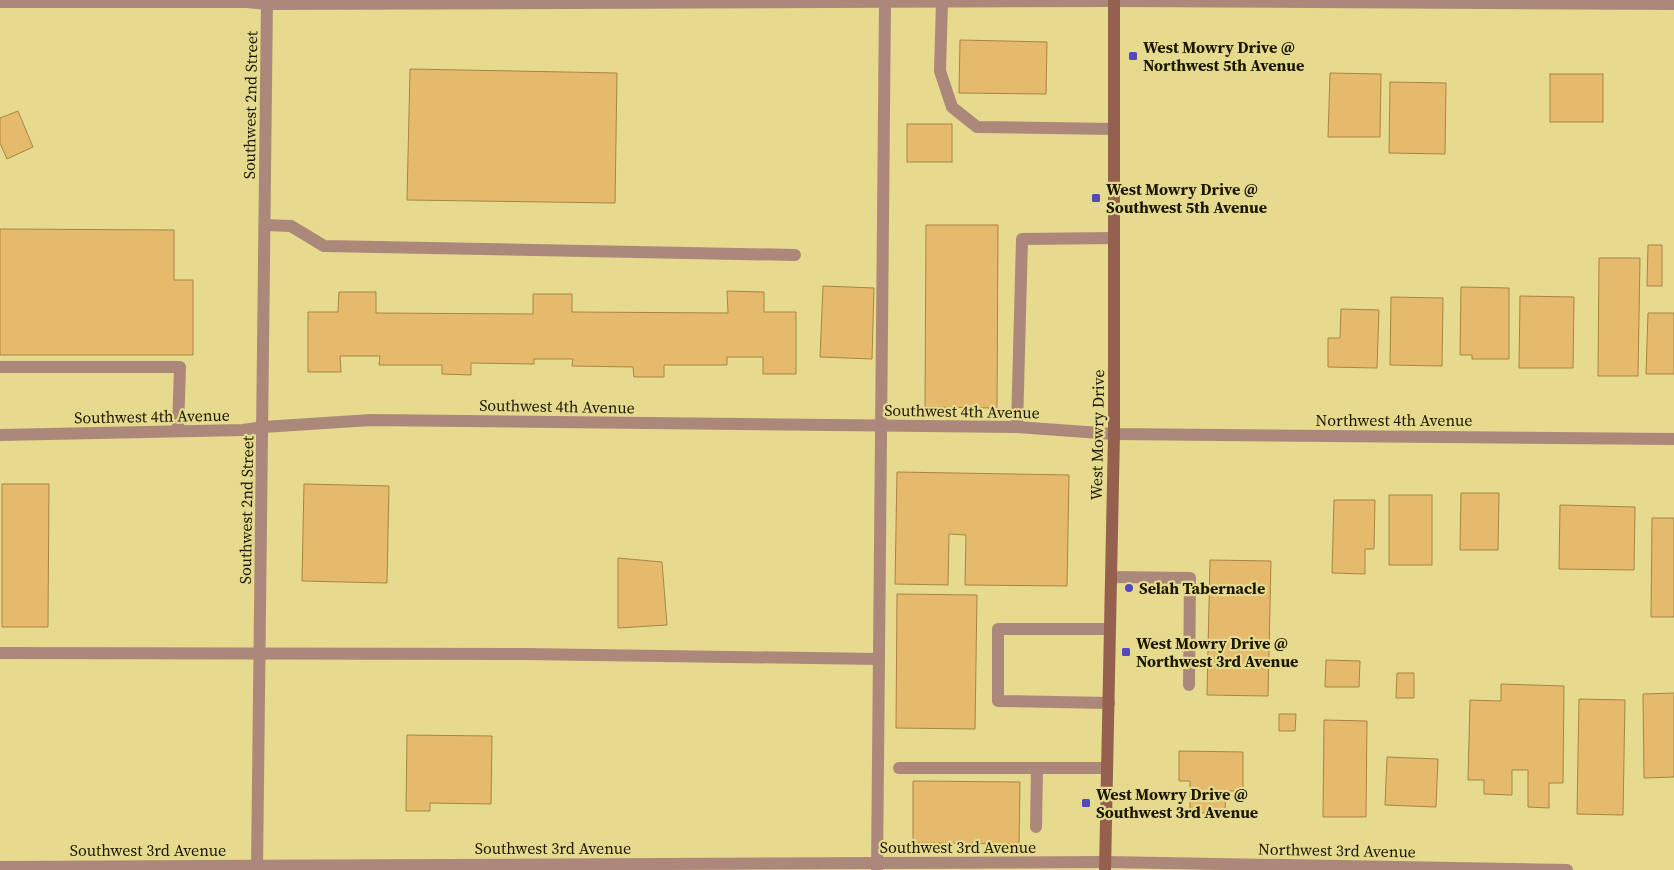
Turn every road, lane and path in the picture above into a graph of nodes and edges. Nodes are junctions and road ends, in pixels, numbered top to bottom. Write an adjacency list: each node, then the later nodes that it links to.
1 (926, 1): 7 (street); 8 (street)
2 (1114, 1): 3 (street); 8 (street); 10 (street, West Mowry Drive)
3 (1246, 1): 9 (street)
4 (0, 2): 5 (street)
5 (267, 2): 6 (street); 11 (street, Southwest 2nd Street)
6 (408, 2): 7 (street)
7 (885, 2): 15 (street)
8 (942, 2): 10 (street)
9 (1674, 4)
10 (1114, 129): 12 (street, West Mowry Drive)
11 (265, 224): 13 (street); 16 (street, Southwest 2nd Street)
12 (1114, 238): 17 (street); 19 (street, West Mowry Drive)
13 (795, 255)
14 (0, 367): 18 (street)
15 (881, 426): 16 (street, Southwest 4th Avenue); 17 (street, Southwest 4th Avenue); 26 (street)
16 (263, 427): 18 (street, Southwest 4th Avenue); 25 (street, Southwest 2nd Street)
17 (1017, 427): 19 (street, Southwest 4th Avenue)
18 (178, 430): 20 (street, Southwest 4th Avenue)
19 (1114, 434): 21 (street, Northwest 4th Avenue); 22 (street, West Mowry Drive)
20 (0, 435)
21 (1674, 439)
22 (1111, 577): 23 (street, West Mowry Drive); 27 (street)
23 (1110, 629): 28 (street, West Mowry Drive); 28 (street)
24 (0, 653): 25 (street)
25 (260, 654): 26 (street); 37 (street, Southwest 2nd Street)
26 (879, 659): 36 (street)
27 (1189, 685)
28 (1109, 703): 31 (street, West Mowry Drive)
29 (899, 768): 30 (street)
30 (1037, 768): 31 (street); 32 (street)
31 (1108, 768): 33 (street, West Mowry Drive)
32 (1036, 827)
33 (1105, 866): 36 (street, Southwest 3rd Avenue); 38 (street, Northwest 3rd Avenue)
34 (0, 867): 37 (street, Southwest 3rd Avenue)
35 (747, 867): 36 (street, Southwest 3rd Avenue); 37 (street, Southwest 3rd Avenue)
36 (877, 867)
37 (257, 868)
38 (1567, 870)

